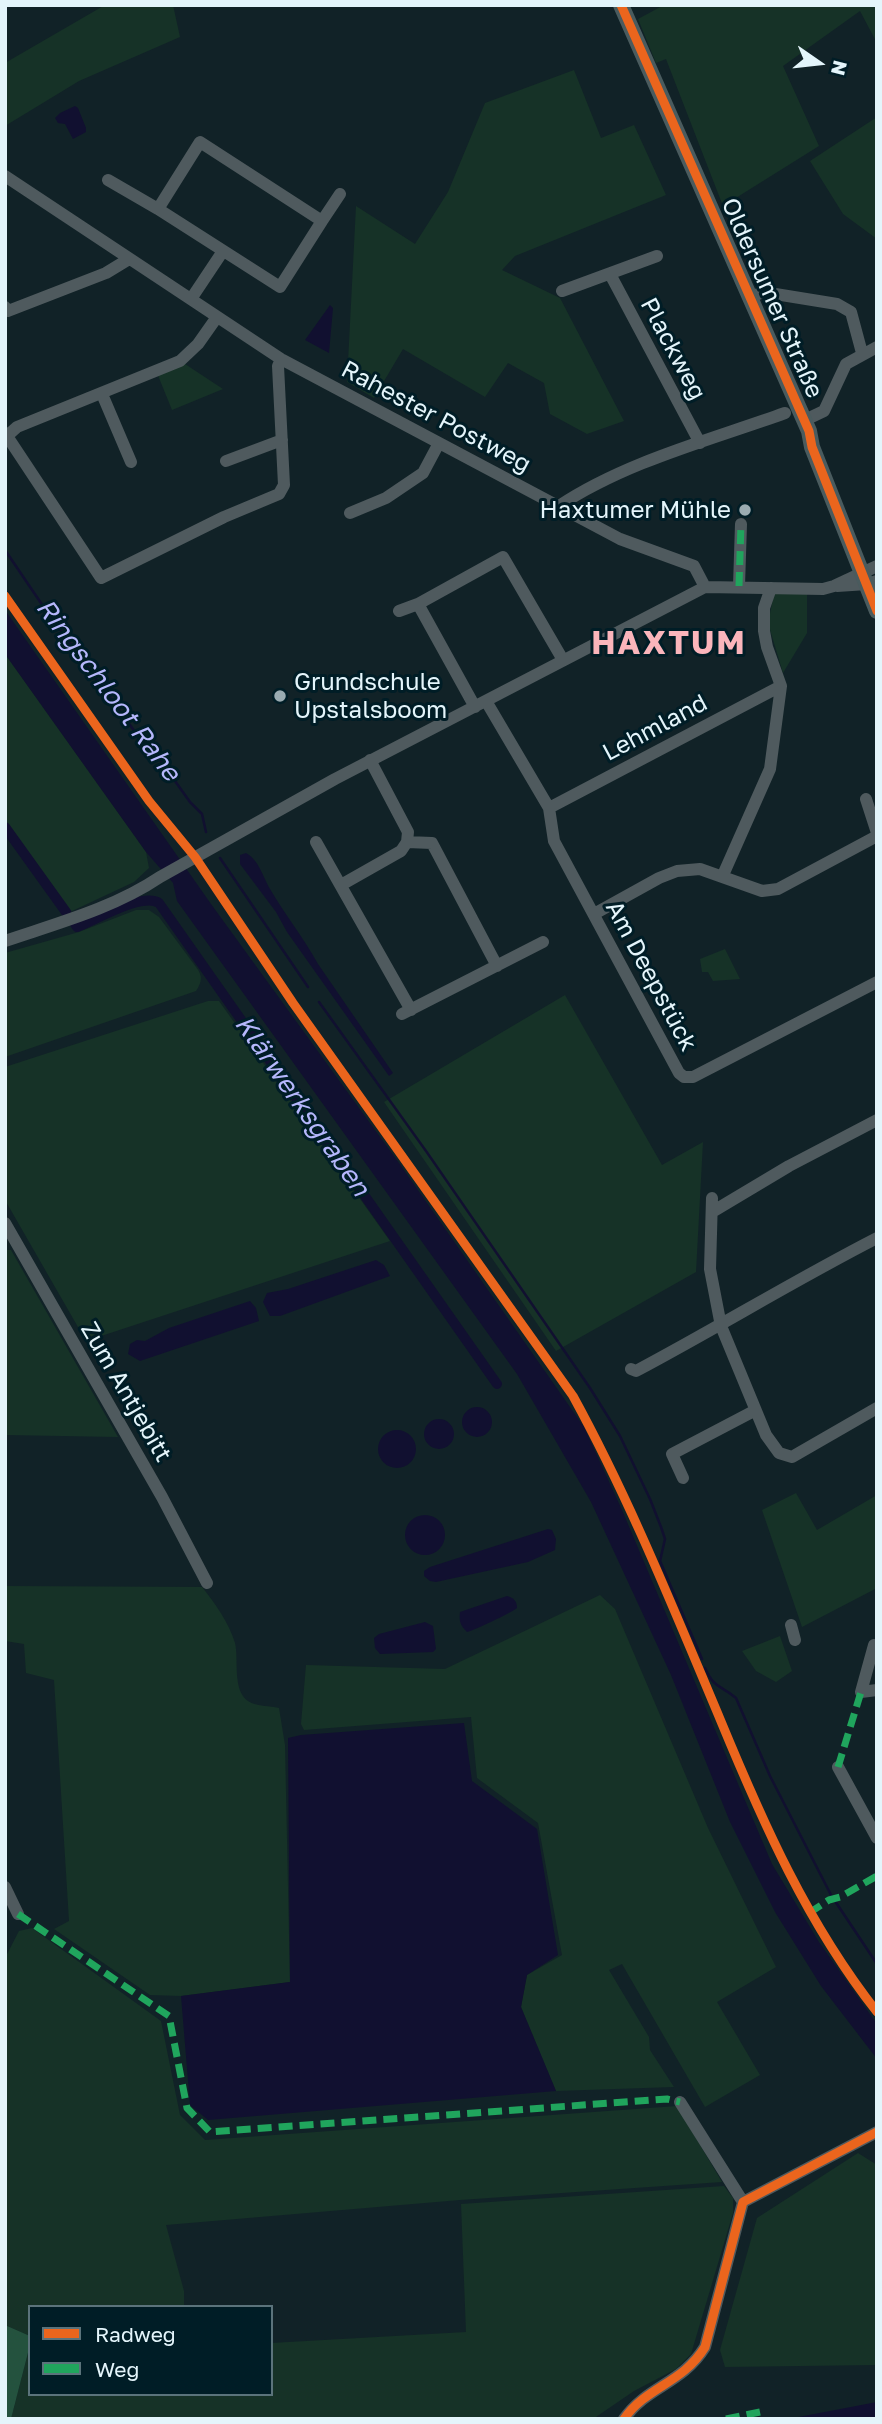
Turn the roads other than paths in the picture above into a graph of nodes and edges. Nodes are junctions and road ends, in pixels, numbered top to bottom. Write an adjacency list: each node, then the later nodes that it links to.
1 (621, 5): 12 (main road, Oldersumer Straße)
2 (5, 176): 9 (street, Rahester Postweg)
3 (108, 180): 5 (street)
4 (340, 194): 6 (street)
5 (158, 209): 6 (street); 7 (street)
6 (322, 221): 7 (street)
7 (223, 251): 13 (street)
8 (657, 256): 10 (street, Plackweg)
9 (129, 260): 13 (street, Rahester Postweg); 14 (street)
10 (610, 274): 11 (street, Plackweg); 25 (street, Plackweg)
11 (562, 291)
12 (751, 297): 17 (street); 21 (main road, Oldersumer Straße)
13 (191, 299): 15 (street, Rahester Postweg)
14 (5, 307)
15 (216, 317): 18 (street, Rahester Postweg); 19 (street)
16 (877, 347): 17 (street)
17 (862, 353): 21 (street)
18 (282, 359): 23 (street); 24 (street, Rahester Postweg)
19 (102, 394): 22 (street); 27 (street)
20 (785, 413): 25 (street)
21 (807, 426): 31 (main road, Oldersumer Straße)
22 (6, 435): 23 (street)
23 (282, 440): 26 (street)
24 (439, 443): 28 (street, Rahester Postweg); 29 (street)
25 (700, 443): 28 (street)
26 (226, 461)
27 (131, 462)
28 (559, 506): 33 (street, Rahester Postweg)
29 (350, 513)
30 (741, 524): 32 (street)
31 (872, 575): 34 (street); 37 (main road, Oldersumer Straße)
32 (739, 586): 33 (street); 34 (street)
33 (705, 587): 38 (street)
34 (771, 587): 39 (street)
35 (418, 604): 36 (street); 38 (street); 40 (street, Am Deepstück)
36 (399, 611)
37 (877, 611)
38 (563, 660): 40 (street)
39 (781, 686): 43 (street, Lehmland); 47 (street)
40 (480, 704): 41 (street); 43 (street, Am Deepstück)
41 (370, 760): 46 (street); 50 (street)
42 (866, 799): 44 (street)
43 (549, 808): 49 (street, Am Deepstück)
44 (877, 834): 47 (street)
45 (316, 842): 48 (street)
46 (407, 842): 48 (street); 52 (street)
47 (723, 875): 49 (street)
48 (341, 885): 52 (street)
49 (594, 914): 53 (street, Am Deepstück)
50 (5, 941)
51 (542, 942): 52 (street)
52 (497, 966)
53 (877, 982)
54 (875, 1126): 56 (street)
55 (712, 1198): 56 (street)
56 (712, 1212): 59 (street)
57 (5, 1223): 64 (street, Zum Antjebitt)
58 (877, 1238): 59 (street)
59 (720, 1326): 60 (street); 62 (street)
60 (631, 1369)
61 (877, 1408): 62 (street)
62 (754, 1411): 63 (street)
63 (683, 1478)
64 (208, 1583)
65 (791, 1625): 66 (street)
66 (795, 1640)
67 (874, 1645): 68 (street)
68 (877, 1690)
69 (838, 1767): 70 (street)
70 (877, 1838)
71 (5, 1887): 72 (street)
72 (18, 1914)
73 (680, 2102): 75 (street)
74 (877, 2132): 75 (street)
75 (743, 2202): 76 (street)
76 (624, 2419)

